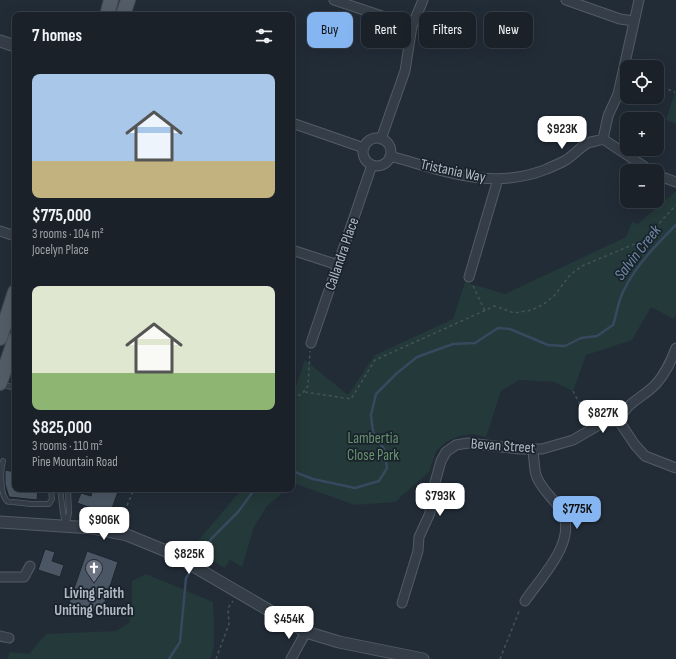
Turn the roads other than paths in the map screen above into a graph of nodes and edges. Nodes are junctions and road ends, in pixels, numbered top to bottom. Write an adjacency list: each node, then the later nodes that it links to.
1 (111, 0): 7 (main road)
2 (128, 0): 8 (main road)
3 (334, 0): 10 (street)
4 (423, 0): 10 (street)
5 (566, 0): 9 (street)
6 (638, 0): 9 (street)
7 (107, 12)
8 (124, 12)
9 (634, 21): 15 (street)
10 (412, 26): 14 (street)
11 (0, 41): 12 (street)
12 (12, 45)
13 (295, 124): 16 (street)
14 (381, 139): 16 (street); 17 (street)
15 (603, 139): 18 (street); 21 (street, Tristania Way)
16 (364, 148): 19 (street)
17 (390, 156): 19 (street); 21 (street, Tristania Way)
18 (640, 164)
19 (372, 165): 26 (street, Callandra Place)
20 (664, 178): 22 (street)
21 (498, 180): 27 (street)
22 (676, 182)
23 (0, 231): 24 (street)
24 (12, 235)
25 (295, 251): 26 (street)
26 (338, 265): 30 (street, Callandra Place)
27 (469, 277)
28 (12, 301): 29 (main road)
29 (0, 338)
30 (311, 343)
31 (12, 348): 33 (main road)
32 (676, 348): 35 (street)
33 (0, 383): 34 (lane)
34 (12, 387)
35 (619, 421): 36 (street, Bevan Street); 38 (street)
36 (533, 450): 46 (street); 47 (street, Bevan Street)
37 (3, 461): 39 (lane)
38 (676, 468)
39 (51, 492)
40 (60, 492): 43 (lane)
41 (68, 492): 43 (lane)
42 (0, 522): 43 (street)
43 (66, 526): 48 (street)
44 (30, 566): 45 (street)
45 (0, 577)
46 (525, 601)
47 (402, 603)
48 (306, 632): 49 (street); 50 (street)
49 (291, 659)
50 (423, 659)

